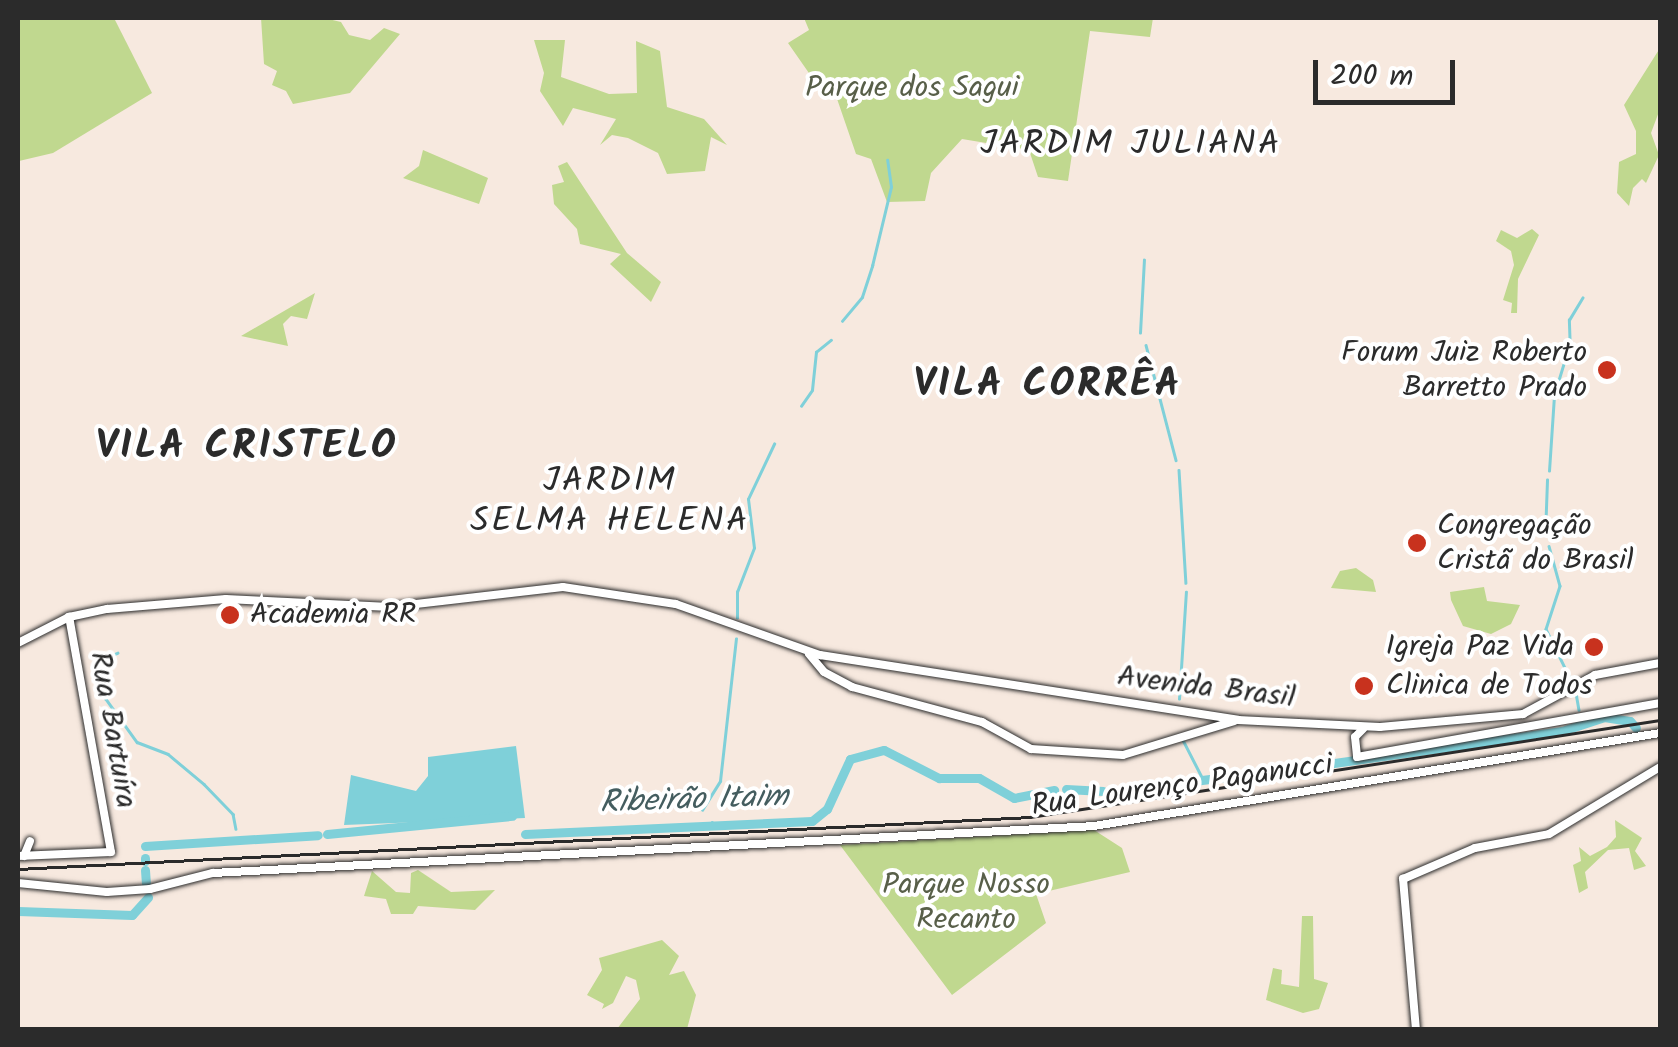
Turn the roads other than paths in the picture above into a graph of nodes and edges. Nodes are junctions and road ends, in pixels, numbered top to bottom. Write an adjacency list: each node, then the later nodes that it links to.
1 (69, 617): 2 (main road); 3 (main road, Avenida Brasil); 21 (main road, Rua Bartuíra)
2 (18, 643)
3 (818, 659): 7 (main road, Avenida Brasil); 12 (main road)
4 (1660, 663): 6 (main road, Avenida Brasil)
5 (1660, 703): 15 (main road)
6 (1528, 712): 9 (main road, Avenida Brasil); 15 (main road)
7 (1208, 713): 10 (main road, Avenida Brasil); 12 (main road)
8 (1412, 716): 13 (main road)
9 (1493, 717): 13 (main road, Avenida Brasil); 16 (main road)
10 (1238, 720): 11 (main road, Avenida Brasil); 12 (main road)
11 (1349, 725): 14 (main road, Avenida Brasil); 18 (main road)
12 (1210, 726)
13 (1408, 726): 14 (main road, Avenida Brasil)
14 (1366, 727): 18 (main road)
15 (1530, 729): 16 (main road)
16 (1503, 733): 18 (main road)
17 (1660, 733): 22 (main road, Rua Lourenço Paganucci)
18 (1355, 737)
19 (1660, 768): 23 (main road)
20 (30, 841): 21 (main road)
21 (21, 856)
22 (18, 884)
23 (1416, 1030)

